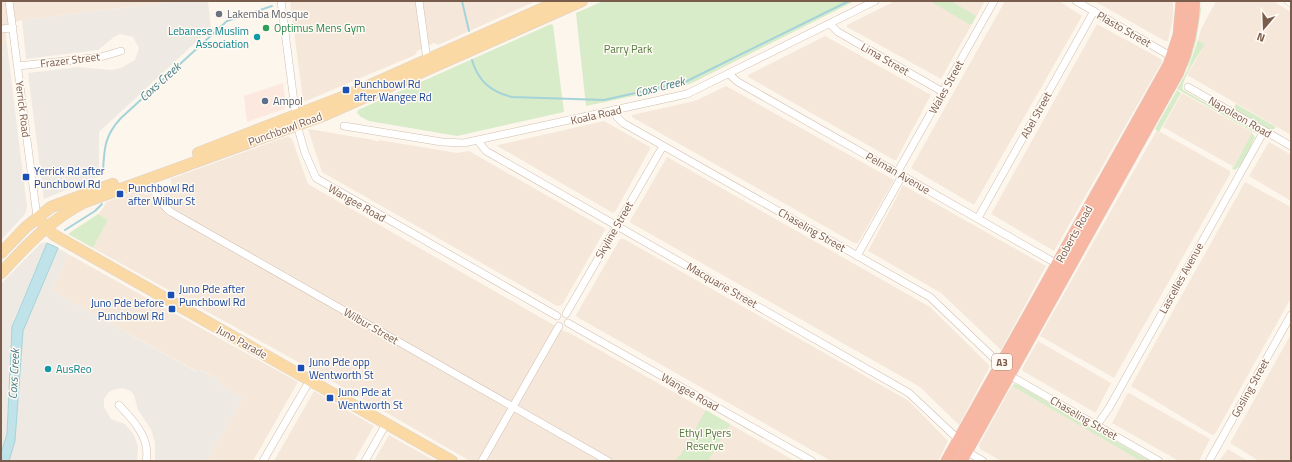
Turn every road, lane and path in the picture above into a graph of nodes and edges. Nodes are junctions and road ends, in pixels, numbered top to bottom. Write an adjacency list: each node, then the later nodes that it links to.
1 (9, 1): 15 (street, Yerrick Road)
2 (281, 1): 25 (street, Wangee Road)
3 (419, 1): 19 (street)
4 (559, 1): 19 (main road, Punchbowl Road)
5 (582, 1): 25 (main road, Punchbowl Road)
6 (876, 1): 14 (street, Koala Road)
7 (994, 1): 23 (street, Wales Street)
8 (1076, 1): 13 (street, Plasto Street)
9 (1182, 1): 18 (highway, Roberts Road / A3)
10 (1288, 1): 12 (street)
11 (1196, 2): 39 (highway, Roberts Road / A3)
12 (1291, 3)
13 (1094, 11): 18 (street, Plasto Street); 34 (street, Abel Street)
14 (830, 24): 21 (street, Koala Road); 23 (street, Lima Street)
15 (13, 28): 16 (street); 20 (street, Yerrick Road)
16 (1, 29)
17 (121, 51): 20 (street, Frazer Street)
18 (1172, 57): 39 (highway, Roberts Road / A3)
19 (427, 60): 25 (main road, Punchbowl Road)
20 (18, 66): 33 (street, Yerrick Road)
21 (729, 74): 24 (street, Koala Road); 31 (street, Pelman Avenue)
22 (1188, 87): 27 (street, Napoleon Road)
23 (943, 92): 31 (street, Wales Street)
24 (614, 110): 28 (street, Koala Road); 29 (street, Chaseling Street)
25 (296, 120): 32 (main road, Punchbowl Road); 33 (main road, Punchbowl Road); 43 (street, Wangee Road)
26 (344, 126): 28 (street, Koala Road)
27 (1264, 131): 30 (street, Napoleon Road); 52 (street, Lascelles Avenue)
28 (478, 140): 35 (street, Macquarie Street)
29 (663, 146): 35 (street, Skyline Street); 38 (street, Chaseling Street)
30 (1291, 146)
31 (900, 174): 34 (street, Pelman Avenue); 38 (street, Wales Street)
32 (145, 180): 36 (main road, Punchbowl Road); 50 (street, Wilbur Street)
33 (37, 217): 36 (main road, Juno Parade); 37 (main road, Punchbowl Road)
34 (978, 218): 39 (street, Pelman Avenue)
35 (617, 225): 41 (street, Skyline Street); 53 (street, Macquarie Street)
36 (45, 228): 40 (main road, Punchbowl Road); 48 (main road, Juno Parade)
37 (1, 253)
38 (857, 256): 46 (street, Chaseling Street)
39 (1063, 267): 46 (highway, Roberts Road / A3); 47 (highway, Roberts Road / A3)
40 (1, 273)
41 (566, 314): 43 (street); 44 (street)
42 (1291, 315): 65 (street, Gosling Street)
43 (557, 316): 45 (street)
44 (568, 323): 45 (street); 61 (street, Wangee Road)
45 (559, 326): 50 (street)
46 (1001, 365): 53 (highway, Roberts Road / A3)
47 (1009, 375): 52 (street, Chaseling Street); 54 (highway, Roberts Road / A3)
48 (310, 380): 51 (main road, Juno Parade); 56 (street)
49 (119, 405): 55 (street)
50 (513, 407): 59 (street); 60 (street, Wilbur Street)
51 (386, 424): 57 (street); 58 (main road, Juno Parade)
52 (1097, 425): 64 (street, Chaseling Street)
53 (959, 440): 62 (highway, Roberts Road / A3)
54 (964, 456): 63 (street)
55 (146, 461)
56 (263, 461)
57 (365, 461)
58 (452, 461)
59 (482, 461)
60 (608, 461)
61 (812, 461)
62 (947, 461)
63 (983, 461)
64 (1159, 461)
65 (1209, 461)

